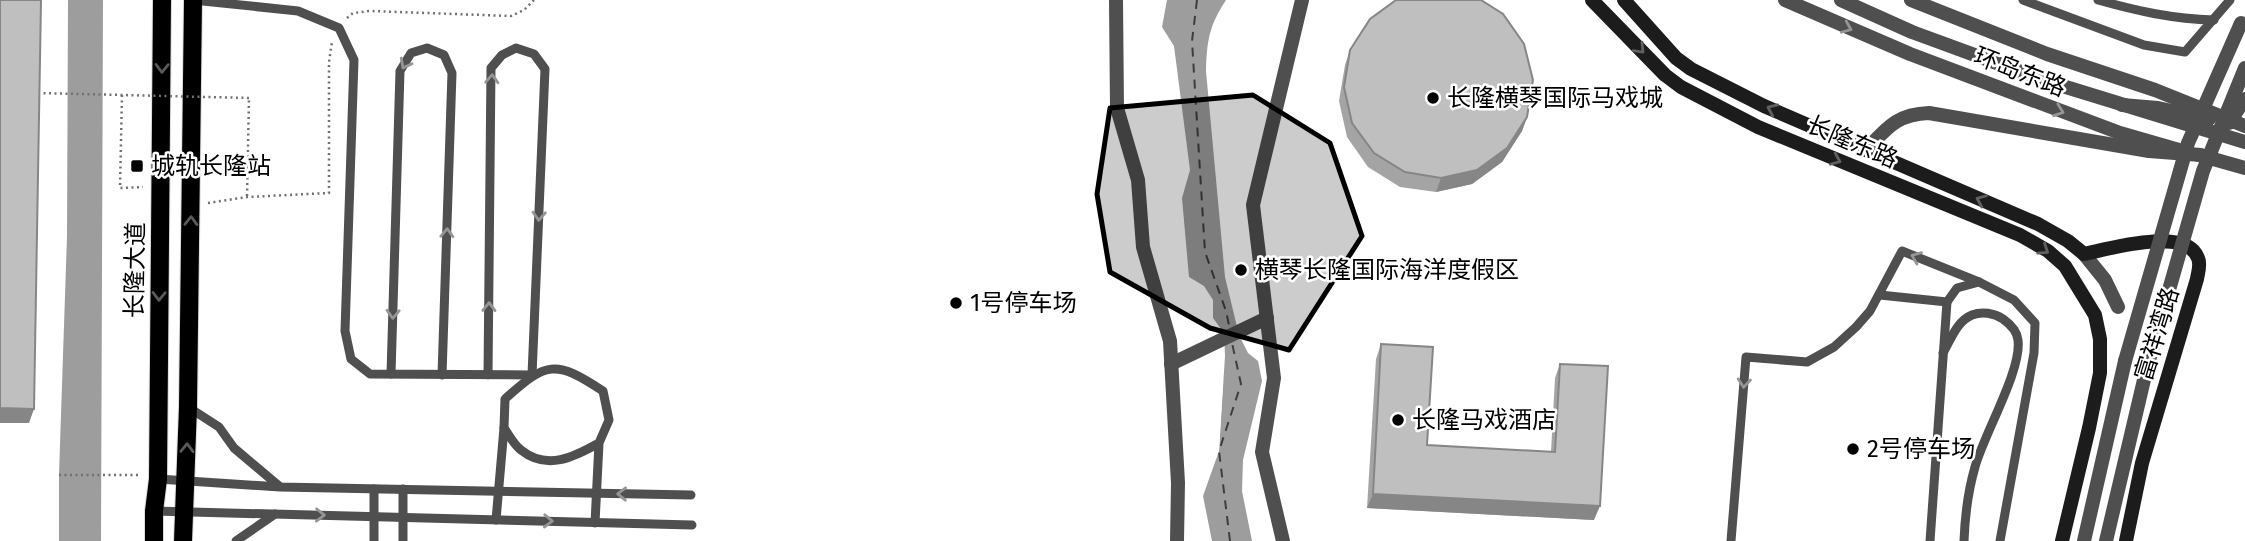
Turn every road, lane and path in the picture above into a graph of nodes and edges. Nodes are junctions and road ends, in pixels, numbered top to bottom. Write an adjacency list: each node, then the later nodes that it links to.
1 (162, 0): 25 (main road, 长隆大道, one-way to 25)
2 (193, 0): 36 (lane); 40 (main road, one-way to 2)
3 (1116, 0): 35 (street)
4 (1302, 0): 33 (street)
5 (1592, 0): 32 (main road, 长隆东路, one-way to 32)
6 (1624, 0): 22 (main road, 长隆东路, one-way to 6)
7 (1785, 0): 23 (street, 环岛东路, one-way to 23)
8 (1841, 0): 19 (street, 环岛东路)
9 (1911, 0): 20 (street)
10 (2023, 0): 14 (lane)
11 (2098, 0): 14 (lane)
12 (2230, 0): 14 (lane)
13 (2243, 18): 72 (street, bridge)
14 (2214, 20)
15 (2245, 68): 23 (street, bridge)
16 (34, 93): 17 (path, bridge)
17 (122, 95): 25 (path); 26 (path, bridge)
18 (2245, 99): 23 (street, bridge)
19 (2122, 105): 20 (street); 21 (street, 环岛东路)
20 (2243, 126)
21 (2245, 142)
22 (1866, 150): 23 (street); 27 (main road, 长隆东路, one-way to 22)
23 (2207, 151): 24 (street, 环岛东路); 73 (street, bridge)
24 (2245, 168)
25 (160, 187): 44 (main road, 长隆大道, one-way to 44)
26 (247, 197)
27 (2084, 254): 31 (street, 长隆东路); 74 (main road, 富祥湾路)
28 (1979, 282): 29 (lane, one-way to 29); 30 (lane); 70 (lane)
29 (1880, 295): 30 (lane); 67 (lane, one-way to 67)
30 (1947, 302): 34 (lane)
31 (2118, 307)
32 (2095, 315): 71 (main road, 富祥湾路)
33 (1267, 318): 35 (street); 66 (street)
34 (1943, 353): 68 (lane); 69 (lane)
35 (1171, 364): 65 (street)
36 (391, 374): 37 (lane); 37 (lane, one-way to 36)
37 (442, 374): 38 (lane)
38 (488, 375): 39 (lane); 39 (lane, one-way to 39)
39 (531, 375): 41 (lane); 42 (lane)
40 (188, 407): 45 (main road, one-way to 40); 46 (lane)
41 (504, 428): 42 (lane); 49 (lane)
42 (599, 443): 50 (lane)
43 (59, 475): 44 (path)
44 (158, 477): 45 (lane); 52 (main road, 长隆大道)
45 (187, 479): 46 (lane); 53 (main road)
46 (280, 487): 47 (lane)
47 (374, 489): 48 (lane); 55 (lane)
48 (403, 489): 49 (lane); 56 (lane)
49 (498, 491): 50 (lane); 57 (lane)
50 (597, 493): 51 (lane, one-way to 50); 58 (lane)
51 (691, 495)
52 (154, 511): 53 (lane); 60 (main road, 长隆大道)
53 (184, 511): 54 (lane); 61 (main road)
54 (276, 514): 55 (lane, one-way to 55); 62 (lane)
55 (373, 517): 56 (lane); 63 (lane)
56 (404, 517): 57 (lane); 64 (lane)
57 (496, 520): 58 (lane, one-way to 58)
58 (596, 523): 59 (lane)
59 (692, 525)
60 (154, 541)
61 (183, 541)
62 (236, 541)
63 (374, 541)
64 (403, 541)
65 (1177, 541)
66 (1283, 541)
67 (1731, 541)
68 (1930, 541)
69 (1964, 541)
70 (2000, 541)
71 (2062, 541)
72 (2084, 541)
73 (2106, 541)
74 (2126, 541)

